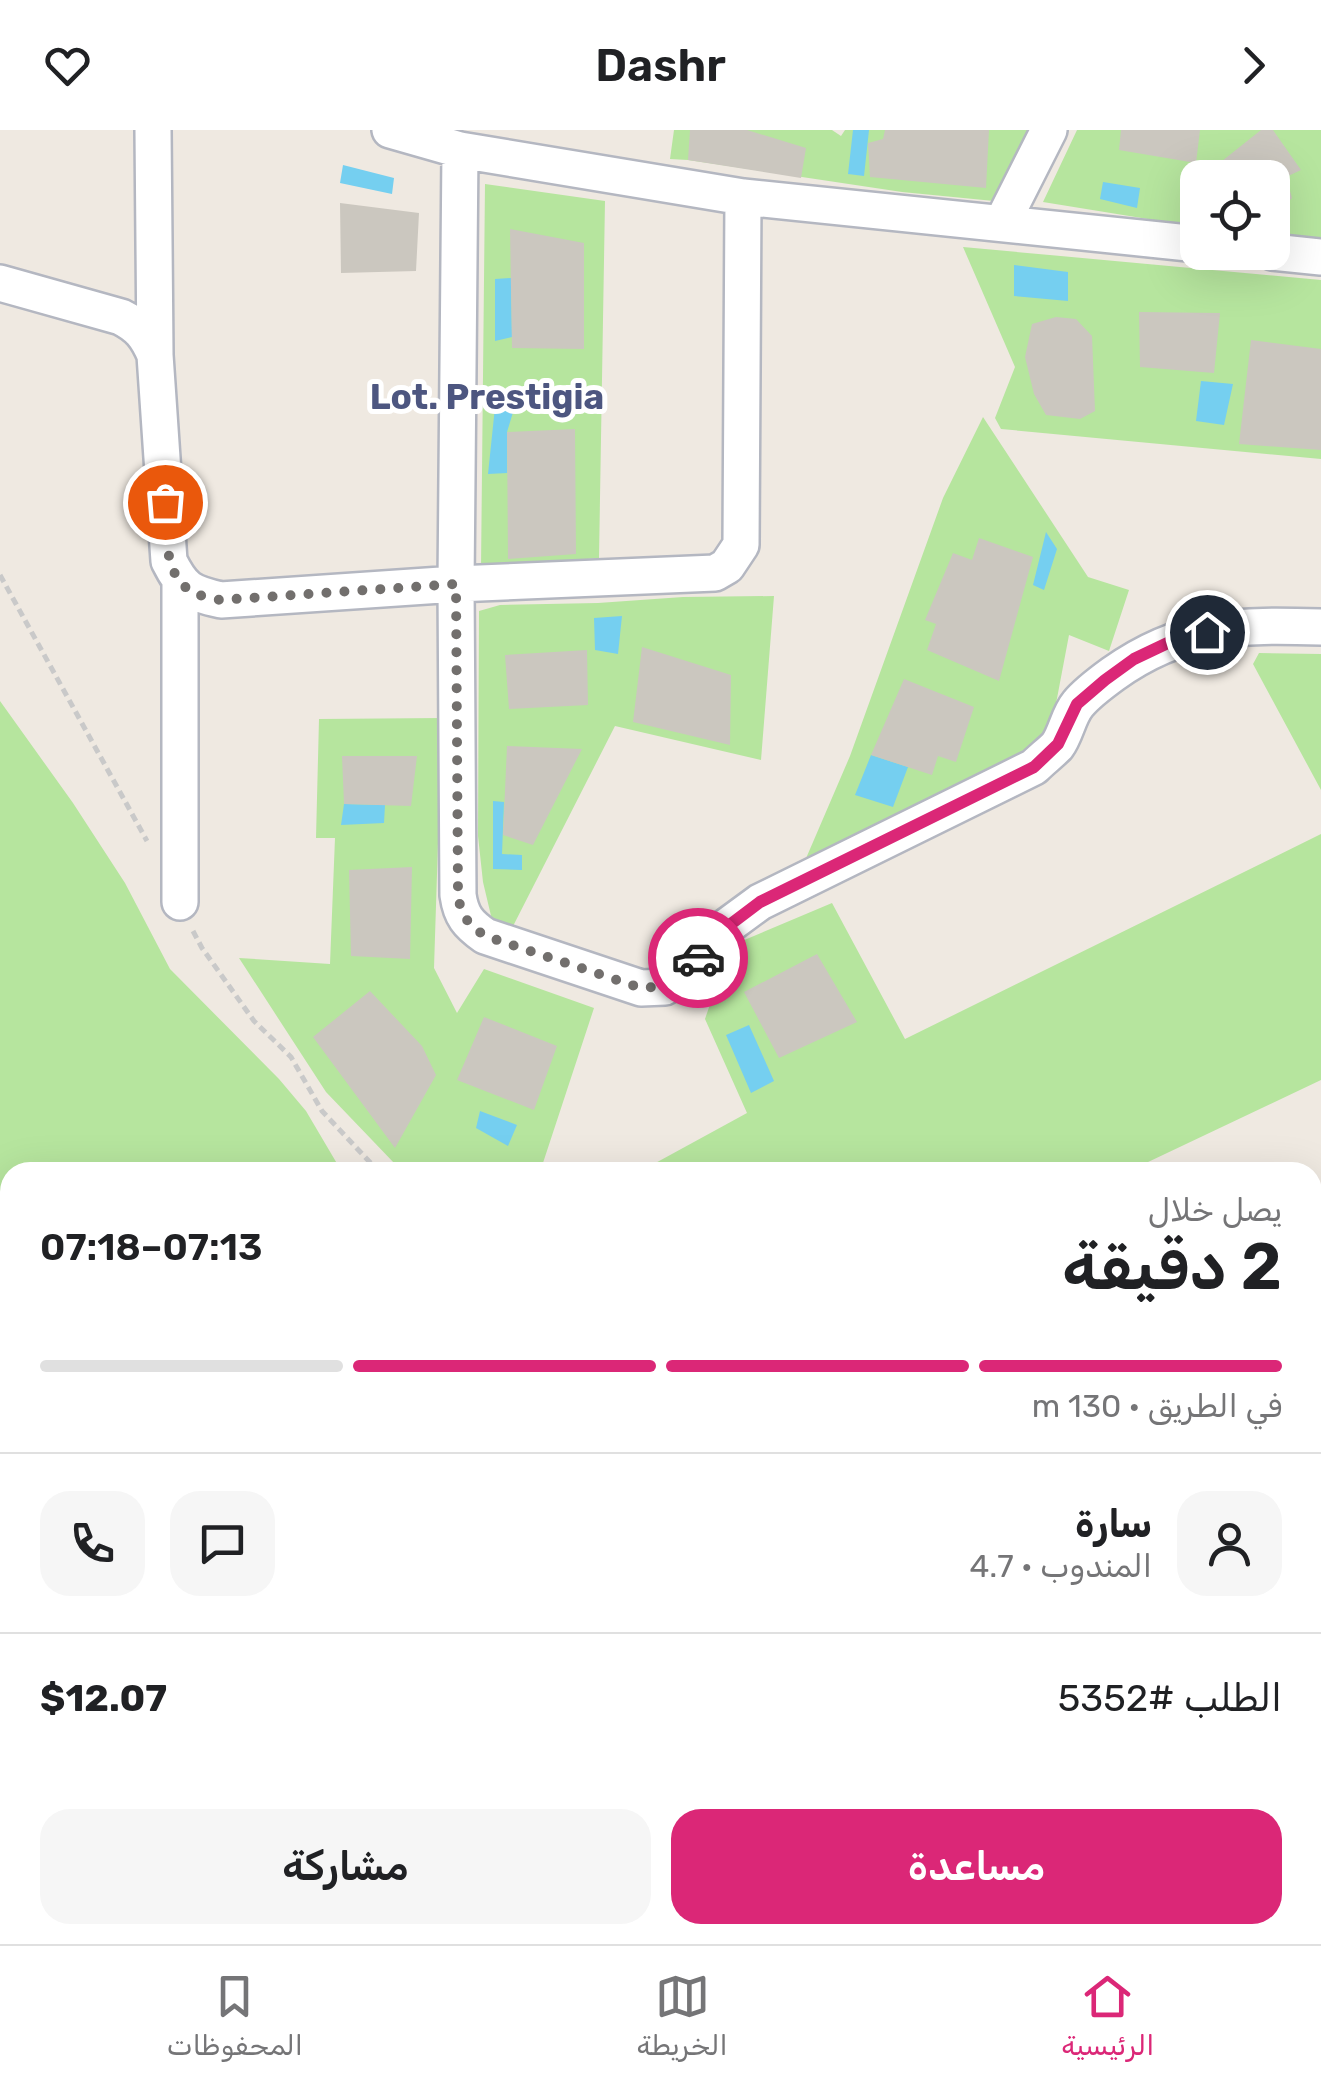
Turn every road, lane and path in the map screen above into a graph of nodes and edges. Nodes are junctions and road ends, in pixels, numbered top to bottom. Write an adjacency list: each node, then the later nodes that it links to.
1 (153, 130): 11 (street)
2 (390, 130): 4 (street)
3 (1049, 130): 6 (street)
4 (460, 150): 5 (street); 14 (street)
5 (743, 197): 6 (street); 14 (street)
6 (1002, 223): 7 (street)
7 (1180, 242)
8 (1290, 254): 9 (street)
9 (1321, 257)
10 (0, 283): 11 (street)
11 (156, 354): 13 (street)
12 (0, 574): 16 (path)
13 (180, 582): 14 (street); 17 (street)
14 (456, 584): 15 (street)
15 (1321, 627)
16 (154, 854)
17 (180, 902): 18 (path)
18 (370, 1162)

